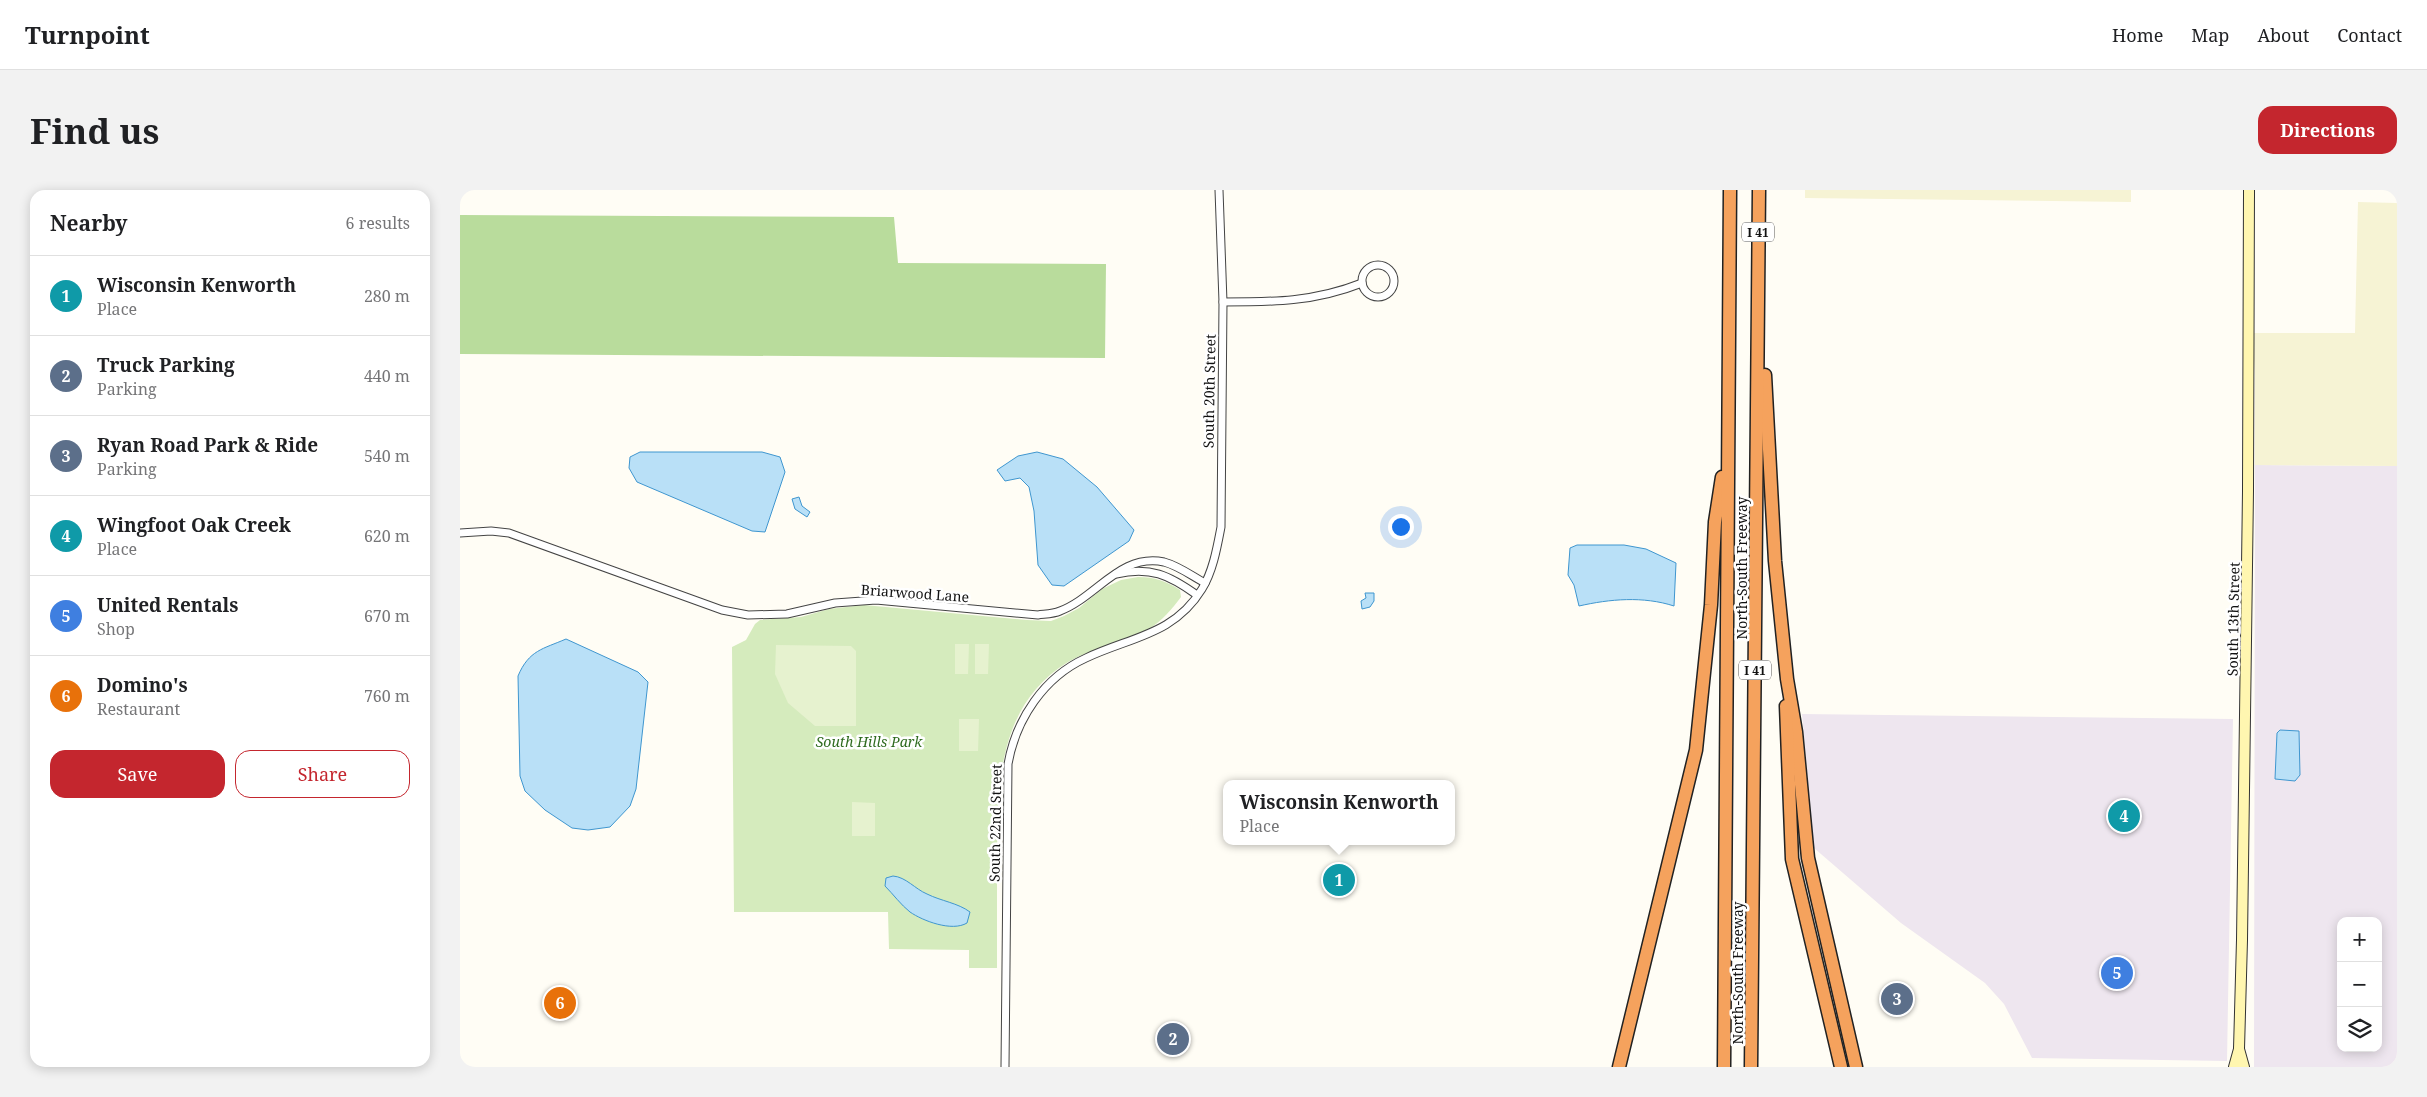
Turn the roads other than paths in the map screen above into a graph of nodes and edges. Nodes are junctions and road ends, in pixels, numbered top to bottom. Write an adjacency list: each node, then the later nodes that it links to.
1 (1219, 190): 7 (street, South 20th Street)
2 (1730, 190): 8 (highway, North-South Freeway / I 41)
3 (1759, 190): 5 (highway, North-South Freeway / I 41)
4 (2249, 190): 15 (street, South 13th Street)
5 (1758, 273): 14 (highway); 19 (highway, North-South Freeway / I 41)
6 (1362, 283): 6 (street); 7 (street)
7 (1223, 302): 13 (street, South 20th Street)
8 (1728, 428): 17 (highway); 18 (highway, North-South Freeway / I 41)
9 (460, 530): 10 (street, Briarwood Lane)
10 (478, 532): 11 (street, Briarwood Lane); 12 (street, Briarwood Lane)
11 (460, 533)
12 (1113, 575): 13 (street, Briarwood Lane); 13 (street, Briarwood Lane)
13 (1201, 589): 16 (street, South 22nd Street)
14 (1786, 679): 20 (highway); 21 (highway)
15 (2239, 1049): 22 (street, South 13th Street); 23 (street, South 13th Street)
16 (1005, 1067)
17 (1619, 1067)
18 (1724, 1067)
19 (1752, 1067)
20 (1841, 1067)
21 (1856, 1067)
22 (2234, 1067)
23 (2244, 1067)

